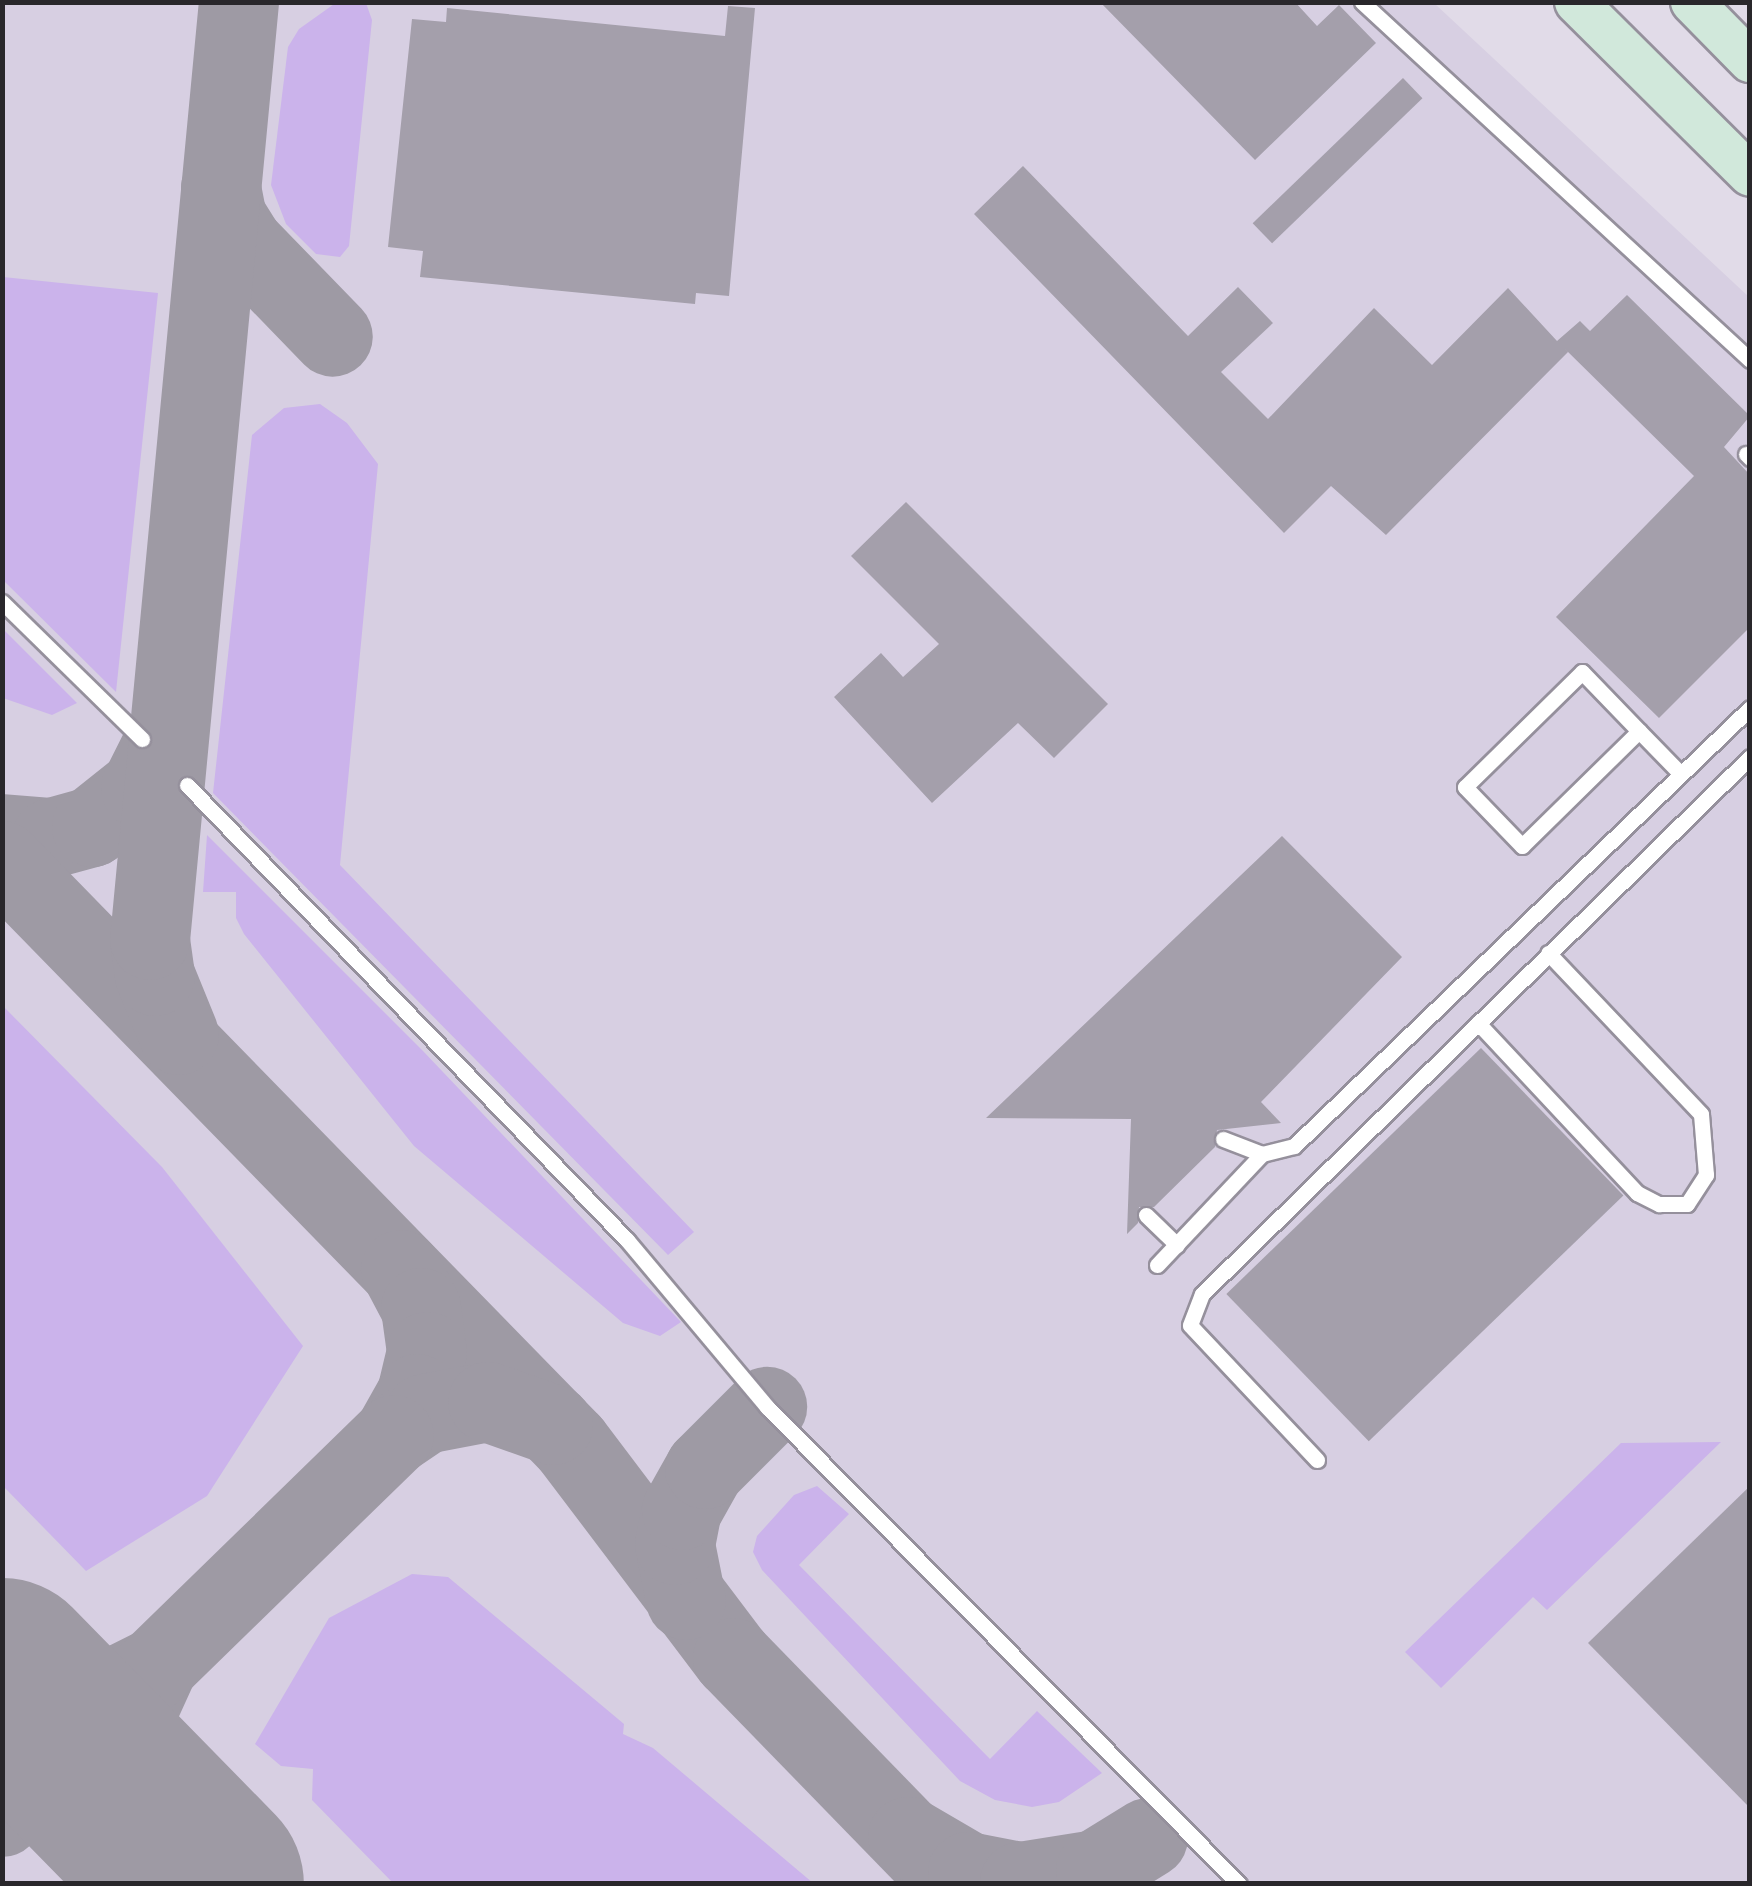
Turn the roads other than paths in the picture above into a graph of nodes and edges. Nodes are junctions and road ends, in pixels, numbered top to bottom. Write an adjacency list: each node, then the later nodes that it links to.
1 (1362, 2): 6 (lane)
2 (1576, 2): 5 (main road)
3 (1692, 2): 4 (main road)
4 (1750, 61)
5 (1750, 175)
6 (1750, 360)
7 (2, 602): 10 (lane)
8 (1750, 708): 12 (lane)
9 (1639, 731): 9 (lane); 12 (lane)
10 (142, 739)
11 (1750, 757): 14 (lane)
12 (1681, 774): 17 (lane)
13 (187, 785): 22 (lane)
14 (1548, 953): 15 (lane); 15 (lane)
15 (1478, 1023): 21 (lane)
16 (1222, 1139): 17 (lane)
17 (1262, 1154): 19 (lane)
18 (1146, 1215): 19 (lane)
19 (1177, 1245): 20 (lane)
20 (1157, 1265)
21 (1316, 1460)
22 (1238, 1884)

